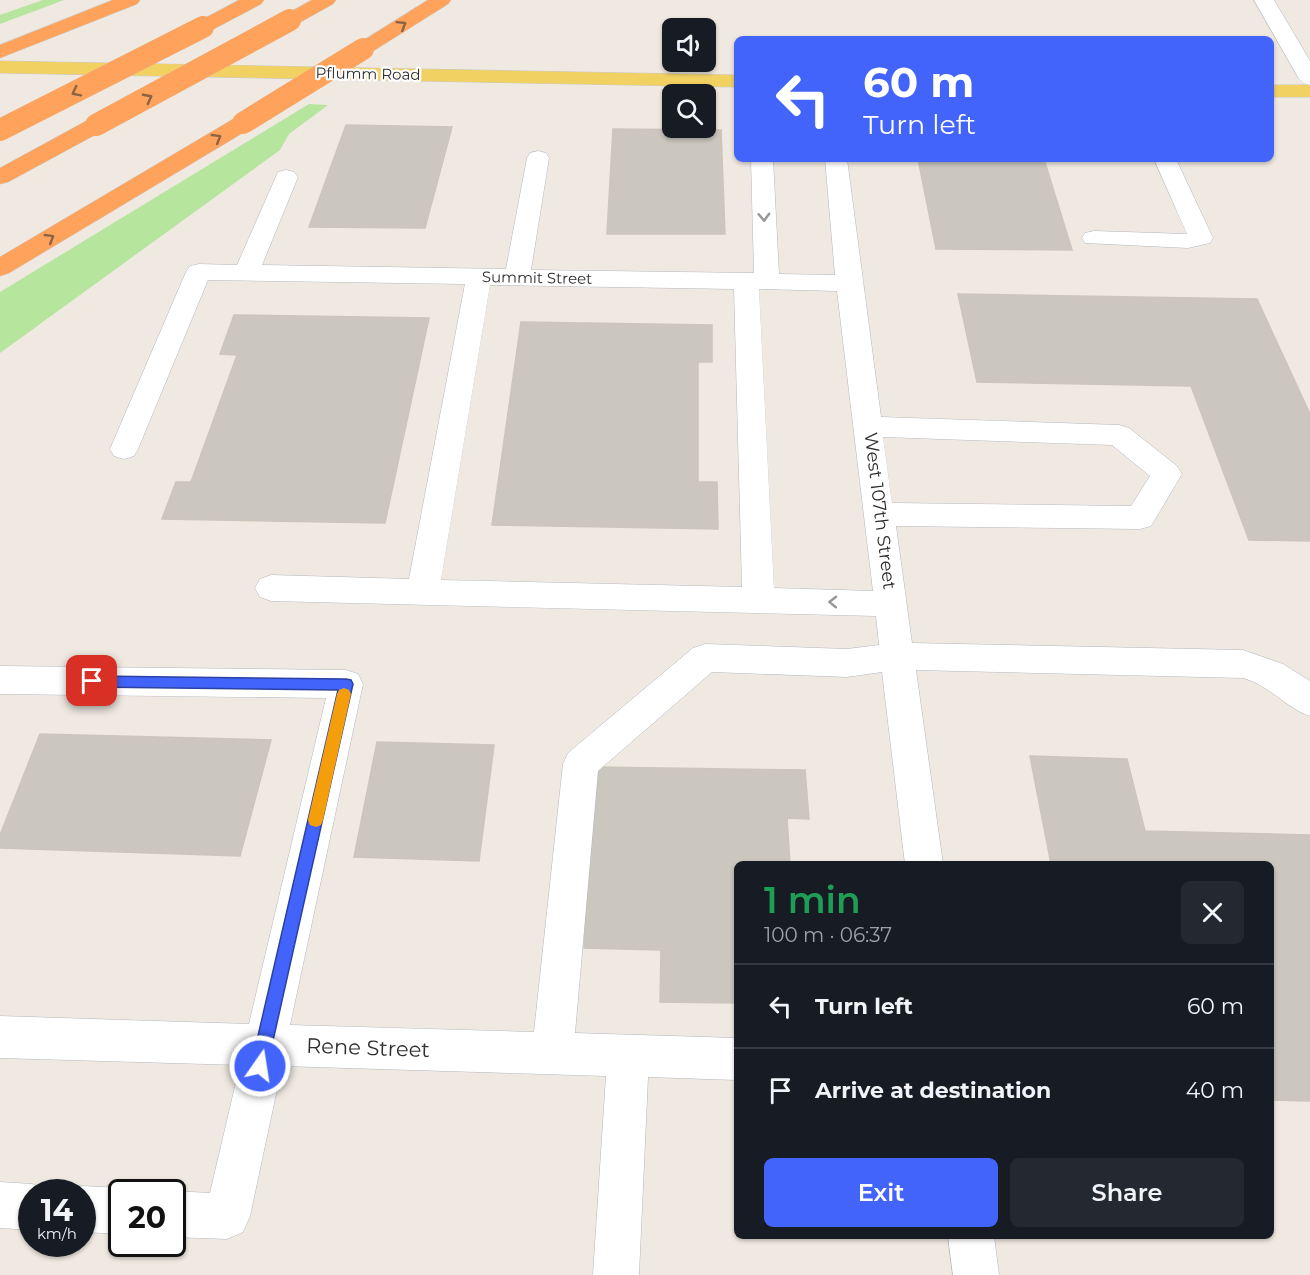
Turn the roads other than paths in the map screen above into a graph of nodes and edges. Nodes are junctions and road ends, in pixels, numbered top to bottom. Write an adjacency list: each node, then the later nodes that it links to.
1 (130, 0): 6 (highway)
2 (254, 0): 12 (highway, one-way to 12, bridge)
3 (326, 0): 17 (highway, one-way to 3, bridge)
4 (441, 0): 20 (highway, one-way to 4, bridge)
5 (1264, 0): 8 (street)
6 (0, 52)
7 (0, 68): 9 (main road, Pflumm Road)
8 (1310, 79)
9 (734, 81)
10 (1274, 91): 11 (main road)
11 (1310, 91)
12 (0, 130)
13 (538, 158): 23 (street)
14 (762, 162): 24 (street, one-way to 24)
15 (836, 162): 25 (street, West 107th Street)
16 (1167, 162): 19 (street)
17 (0, 177)
18 (286, 177): 21 (street)
19 (1094, 238)
20 (0, 268)
21 (235, 272): 22 (street, Summit Street); 27 (street, Summit Street)
22 (479, 276): 23 (street, Summit Street); 30 (street)
23 (517, 277): 24 (street, Summit Street)
24 (756, 281): 25 (street, Summit Street); 31 (street)
25 (849, 283): 26 (street, West 107th Street)
26 (869, 427): 28 (street, West 107th Street); 28 (street)
27 (124, 449)
28 (880, 514): 32 (street, West 107th Street)
29 (272, 588): 30 (street)
30 (423, 592): 31 (street)
31 (758, 600): 32 (street, one-way to 31)
32 (892, 603): 33 (street, West 107th Street)
33 (898, 656): 35 (street); 36 (street, West 107th Street); 39 (street)
34 (0, 680): 38 (street)
35 (1310, 702)
36 (924, 861)
37 (0, 1037): 38 (street, Rene Street)
38 (265, 1045): 39 (street, Rene Street); 44 (street)
39 (552, 1054): 40 (street, Rene Street)
40 (628, 1056): 41 (street, Rene Street); 46 (street)
41 (734, 1059)
42 (0, 1205): 43 (street)
43 (18, 1206)
44 (186, 1215)
45 (971, 1239): 47 (street)
46 (616, 1275)
47 (976, 1275)

